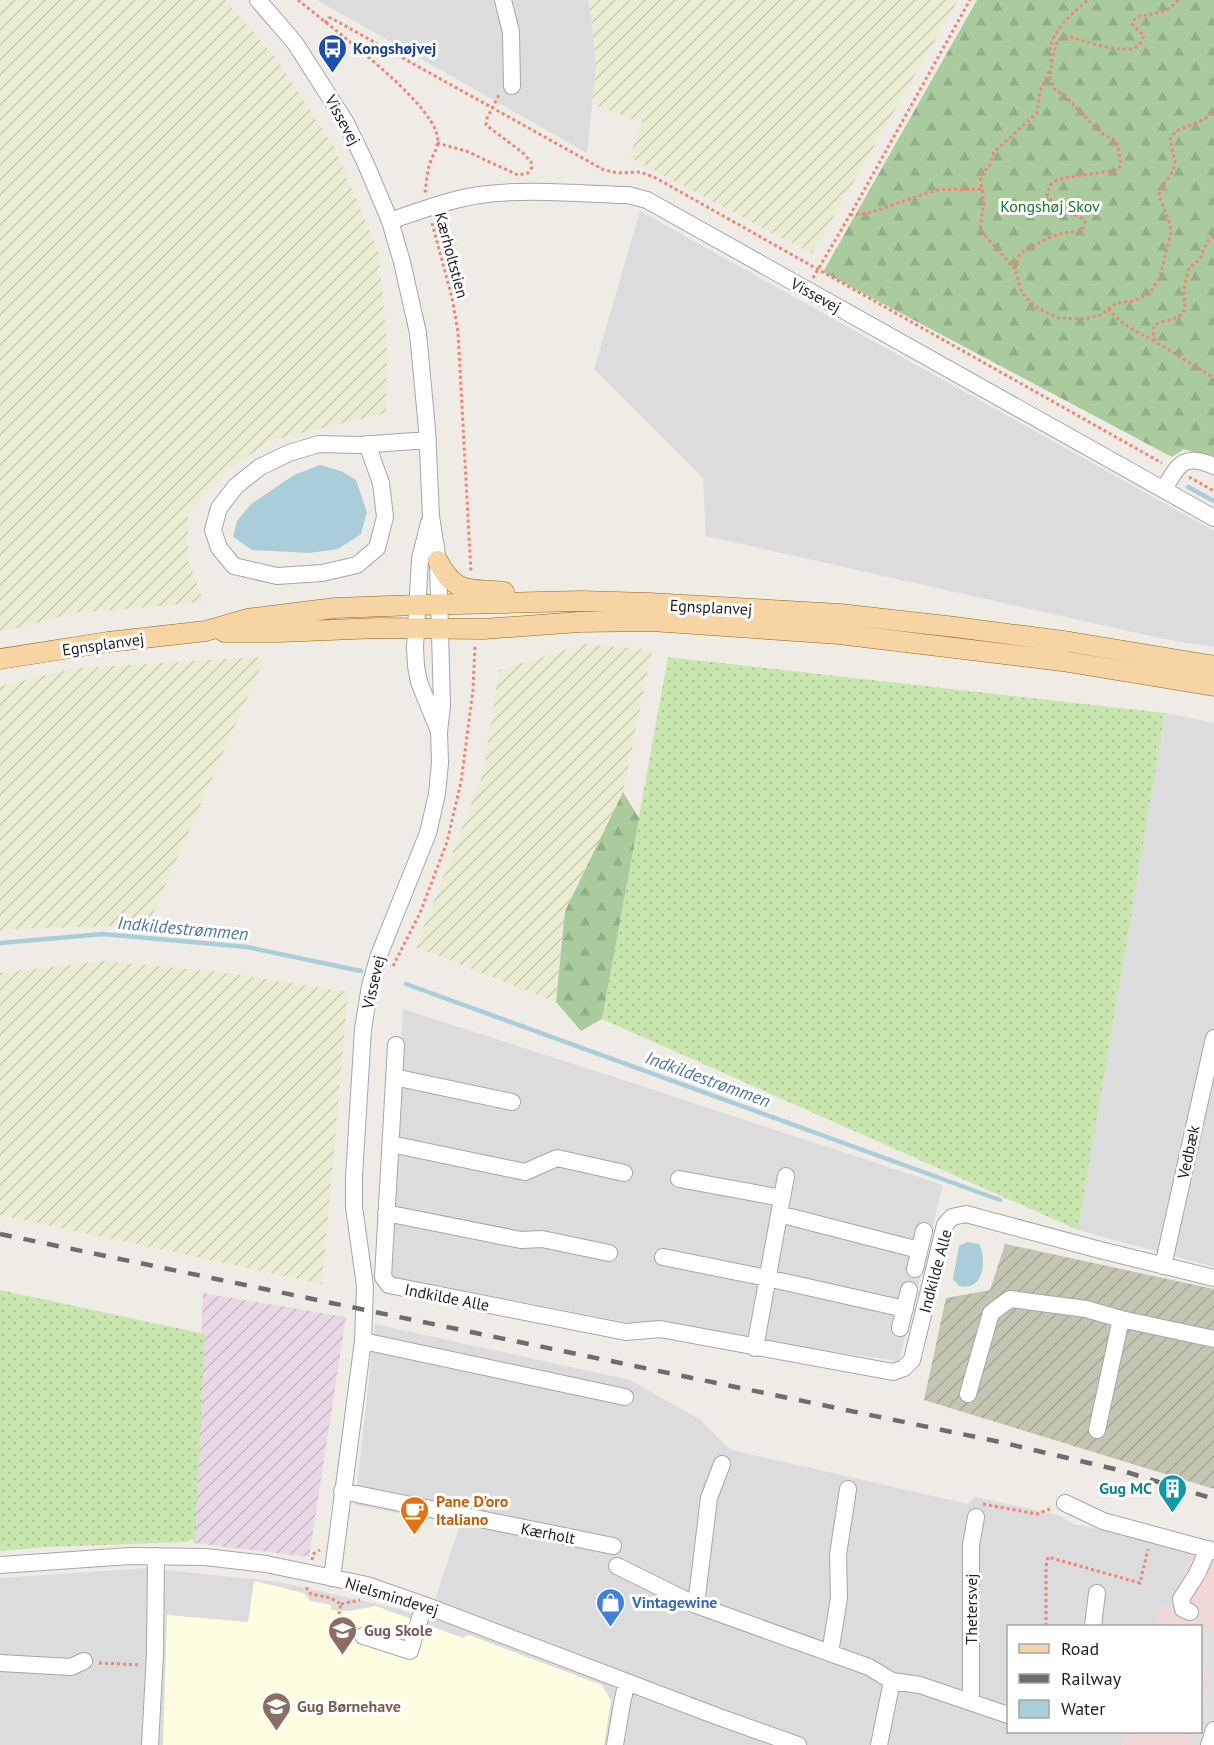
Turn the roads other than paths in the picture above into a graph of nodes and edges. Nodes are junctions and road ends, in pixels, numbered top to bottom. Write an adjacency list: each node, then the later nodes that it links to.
1 (258, 0): 4 (street, Vissevej)
2 (502, 0): 3 (street)
3 (512, 86)
4 (390, 221): 5 (street, Vissevej); 8 (street, Vissevej)
5 (428, 440): 6 (street); 9 (street, Vissevej)
6 (367, 444): 6 (street)
7 (1214, 466): 8 (street)
8 (1164, 489): 10 (street, Vissevej)
9 (431, 516): 11 (street, Vissevej); 14 (street, Vissevej)
10 (1214, 518)
11 (438, 561): 12 (main road); 13 (street, Vissevej)
12 (581, 601): 13 (main road, Egnsplanvej); 18 (main road, Egnsplanvej)
13 (440, 604): 14 (main road, Egnsplanvej); 15 (street, Vissevej)
14 (416, 616): 15 (main road, Egnsplanvej); 16 (main road, Egnsplanvej); 16 (main road, Egnsplanvej); 20 (street, Vissevej)
15 (441, 629): 19 (main road, Egnsplanvej); 20 (street, Vissevej)
16 (206, 631): 17 (main road, Egnsplanvej)
17 (0, 659)
18 (1214, 666)
19 (1214, 686)
20 (439, 732): 44 (street, Vissevej)
21 (1214, 1038): 35 (street, Vedbæk)
22 (396, 1045): 23 (street, Indkilde Alle)
23 (394, 1077): 24 (street); 25 (street, Indkilde Alle)
24 (513, 1102)
25 (391, 1144): 26 (street); 30 (street, Indkilde Alle)
26 (624, 1173)
27 (786, 1176): 29 (street)
28 (679, 1179): 29 (street, Indkilde Alle)
29 (780, 1206): 32 (street, Indkilde Alle); 37 (street)
30 (386, 1213): 33 (street); 45 (street, Indkilde Alle)
31 (924, 1231): 32 (street, Indkilde Alle)
32 (919, 1250): 36 (street, Indkilde Alle)
33 (609, 1253)
34 (663, 1257): 37 (street, Indkilde Alle)
35 (1163, 1266): 38 (street, Indkilde Alle); 45 (street, Indkilde Alle)
36 (915, 1269)
37 (767, 1278): 40 (street, Indkilde Alle); 45 (street)
38 (1214, 1278)
39 (909, 1290): 40 (street, Indkilde Alle)
40 (905, 1309): 42 (street, Indkilde Alle)
41 (1121, 1319): 43 (street); 46 (street); 48 (street)
42 (900, 1328)
43 (1214, 1339)
44 (363, 1341): 47 (street); 51 (street)
45 (754, 1348)
46 (968, 1394)
47 (624, 1397)
48 (1096, 1430)
49 (722, 1464): 62 (street)
50 (848, 1489): 66 (street)
51 (342, 1491): 54 (street, Kærholt); 59 (street)
52 (1065, 1503): 55 (street)
53 (976, 1517): 71 (street, Thetersvej)
54 (613, 1546)
55 (1211, 1550): 63 (street)
56 (156, 1556): 57 (street, Nielsmindevej); 59 (street, Nielsmindevej); 74 (street)
57 (0, 1564)
58 (616, 1566): 62 (street)
59 (332, 1578): 61 (street, Nielsmindevej)
60 (1097, 1593): 64 (street)
61 (424, 1605): 65 (street); 70 (street, Nielsmindevej)
62 (696, 1605): 66 (street)
63 (1190, 1612)
64 (1093, 1625)
65 (363, 1636)
66 (830, 1653): 69 (street)
67 (84, 1661): 68 (street)
68 (0, 1663)
69 (892, 1681): 71 (street); 77 (street)
70 (627, 1682): 75 (street); 76 (street, Nielsmindevej)
71 (971, 1702): 72 (street)
72 (1007, 1715)
73 (1214, 1730): 78 (street)
74 (150, 1745)
75 (615, 1745)
76 (798, 1745)
77 (879, 1745)
78 (1209, 1745)

